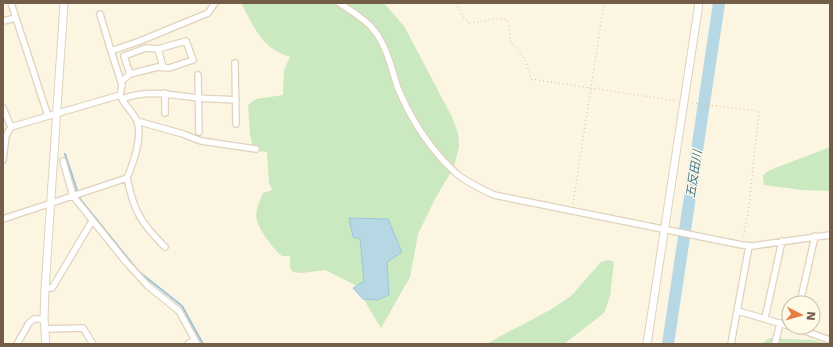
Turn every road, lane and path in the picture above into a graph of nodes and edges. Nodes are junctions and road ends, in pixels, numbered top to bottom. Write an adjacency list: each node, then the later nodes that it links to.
1 (11, 3): 9 (street)
2 (64, 3): 26 (street)
3 (214, 3): 12 (street)
4 (339, 3): 38 (street)
5 (456, 3): 18 (path)
6 (604, 3): 18 (path)
7 (699, 3): 23 (street)
8 (100, 14): 12 (street)
9 (16, 18): 10 (street); 26 (street)
10 (3, 21)
11 (158, 49): 14 (street); 14 (street); 15 (street)
12 (111, 50): 17 (street)
13 (235, 63): 22 (street)
14 (163, 67): 15 (street)
15 (130, 74): 17 (street)
16 (198, 74): 21 (street)
17 (120, 82): 20 (street)
18 (591, 88): 23 (path); 38 (path)
19 (165, 93): 20 (street); 21 (street); 25 (street)
20 (121, 97): 26 (street); 27 (street)
21 (198, 98): 22 (street); 30 (street)
22 (236, 100): 28 (street)
23 (684, 102): 41 (street); 45 (path)
24 (3, 108): 29 (street)
25 (165, 113)
26 (52, 115): 29 (street); 37 (street)
27 (137, 121): 32 (street); 35 (street)
28 (236, 124)
29 (11, 127): 31 (street)
30 (199, 132)
31 (5, 136): 33 (street)
32 (256, 149)
33 (3, 160)
34 (63, 161): 36 (street)
35 (127, 178): 36 (street); 47 (street)
36 (76, 195): 37 (street); 40 (street)
37 (49, 204): 39 (street); 48 (street)
38 (572, 212): 41 (street)
39 (3, 219)
40 (92, 221): 48 (street); 57 (street)
41 (664, 231): 45 (street); 62 (street)
42 (830, 235): 43 (street)
43 (815, 236): 44 (street); 49 (street)
44 (782, 241): 46 (street); 51 (street)
45 (742, 245): 46 (street)
46 (749, 246): 50 (street)
47 (165, 247)
48 (45, 288): 52 (street)
49 (802, 295)
50 (738, 311): 51 (street); 63 (street)
51 (765, 318): 53 (street)
52 (44, 319): 54 (street); 58 (street)
53 (780, 323): 64 (street)
54 (45, 329): 59 (street); 60 (street)
55 (816, 335): 56 (street)
56 (830, 340)
57 (196, 342): 61 (street)
58 (17, 344)
59 (46, 344)
60 (93, 344)
61 (188, 344)
62 (647, 344)
63 (731, 344)
64 (774, 344)

